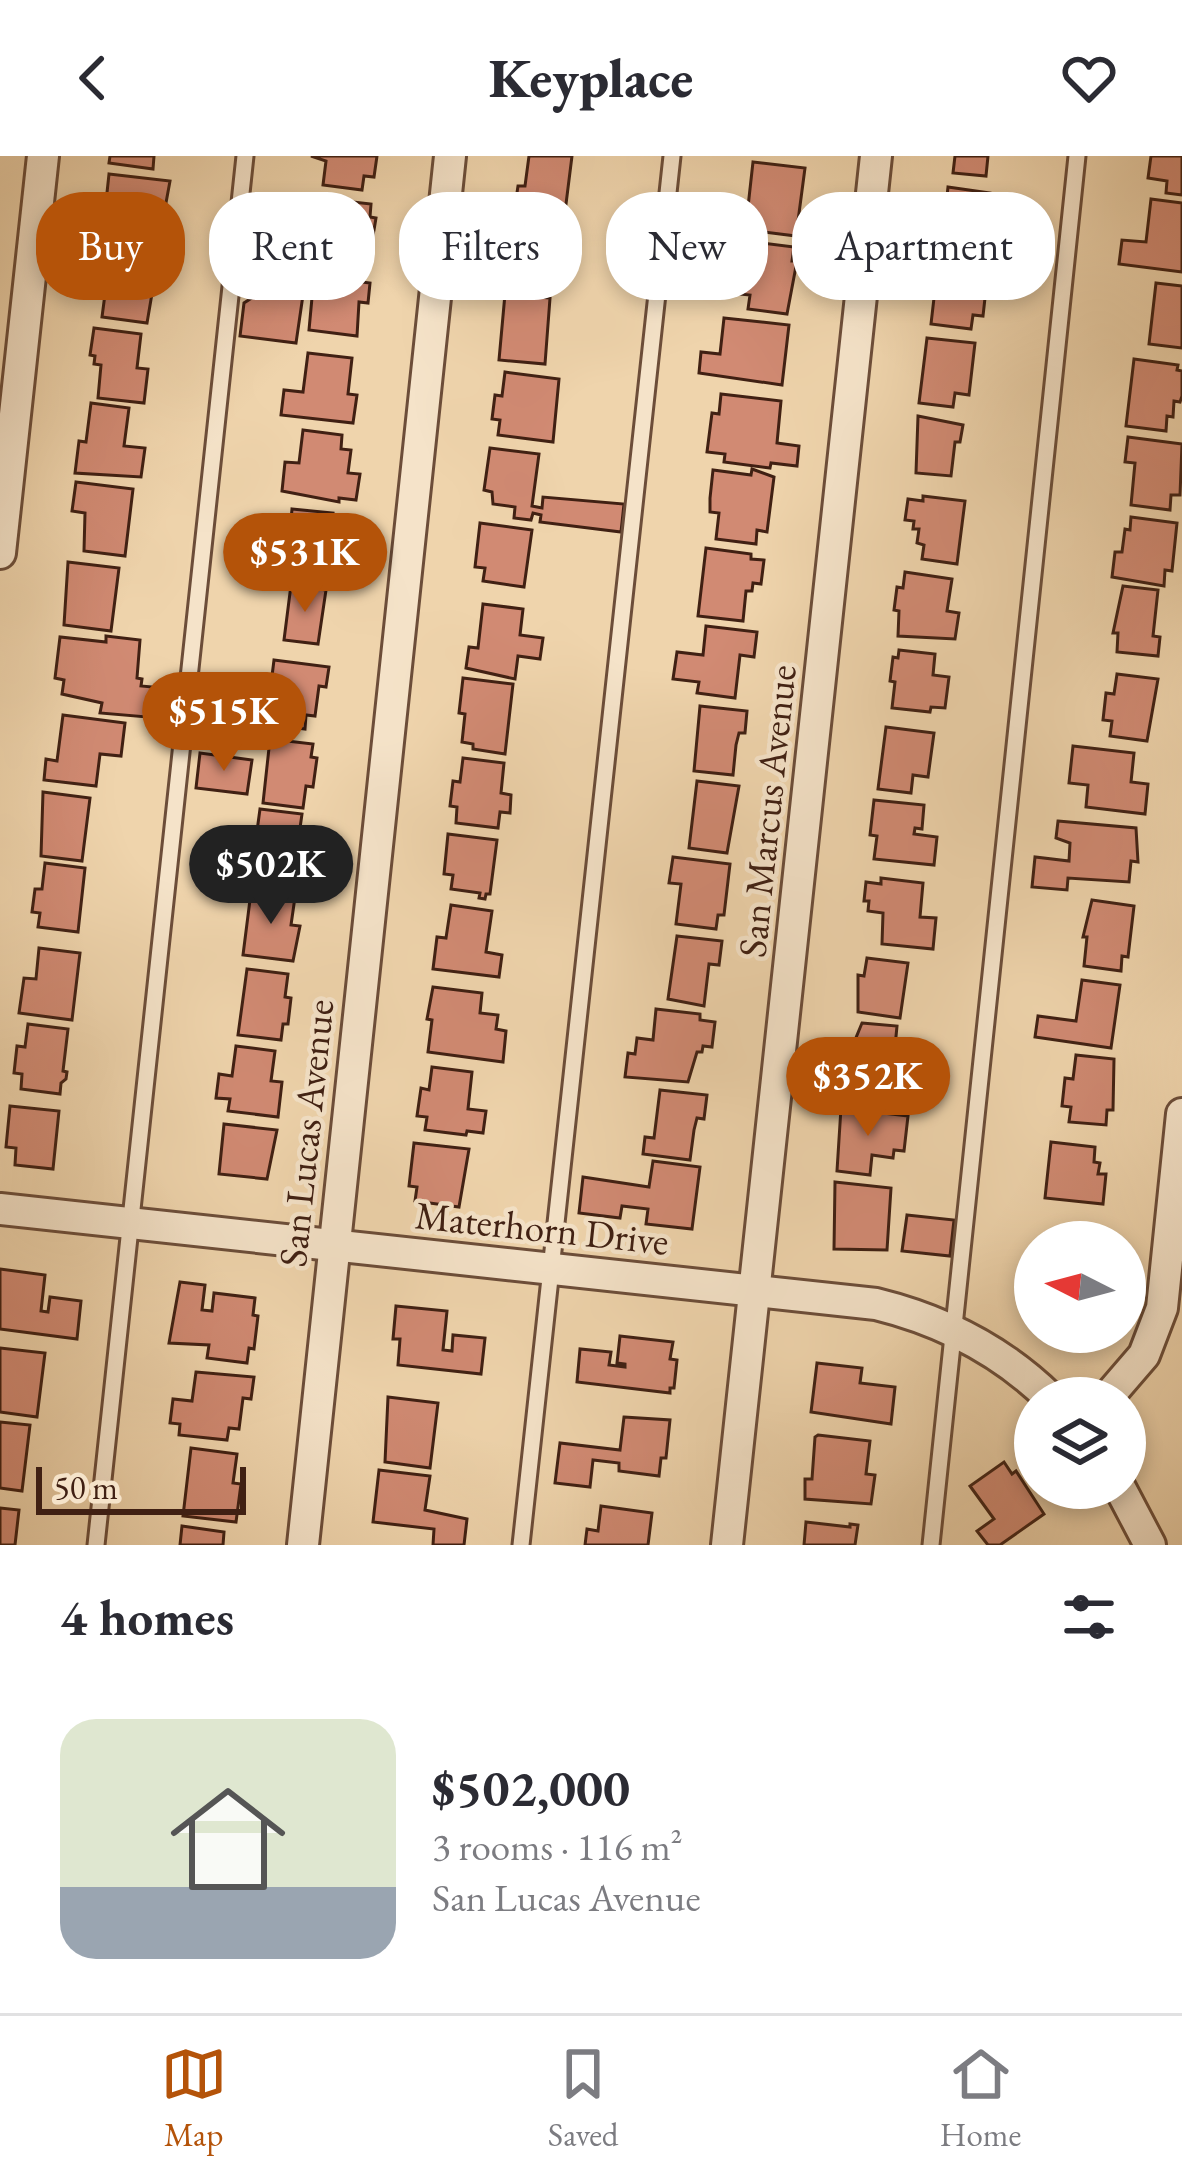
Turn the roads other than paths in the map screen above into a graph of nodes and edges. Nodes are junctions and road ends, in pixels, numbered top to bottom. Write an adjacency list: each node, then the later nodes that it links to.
1 (43, 156): 7 (street)
2 (244, 156): 10 (lane)
3 (450, 156): 11 (street, San Lucas Avenue)
4 (672, 156): 12 (lane)
5 (876, 156): 13 (street, San Marcus Avenue)
6 (1077, 156): 14 (lane)
7 (0, 553)
8 (1182, 1114): 16 (street)
9 (0, 1209): 10 (street, Materhorn Drive)
10 (133, 1224): 11 (street, Materhorn Drive); 18 (lane)
11 (334, 1244): 12 (street, Materhorn Drive); 19 (street, San Lucas Avenue)
12 (552, 1268): 13 (street, Materhorn Drive); 20 (lane)
13 (755, 1290): 14 (street, Materhorn Drive); 21 (street, San Marcus Avenue)
14 (954, 1330): 15 (street, Materhorn Drive); 22 (lane)
15 (1025, 1377)
16 (1125, 1377)
17 (1131, 1509): 23 (street)
18 (96, 1545)
19 (303, 1545)
20 (521, 1545)
21 (727, 1545)
22 (931, 1545)
23 (1150, 1545)

